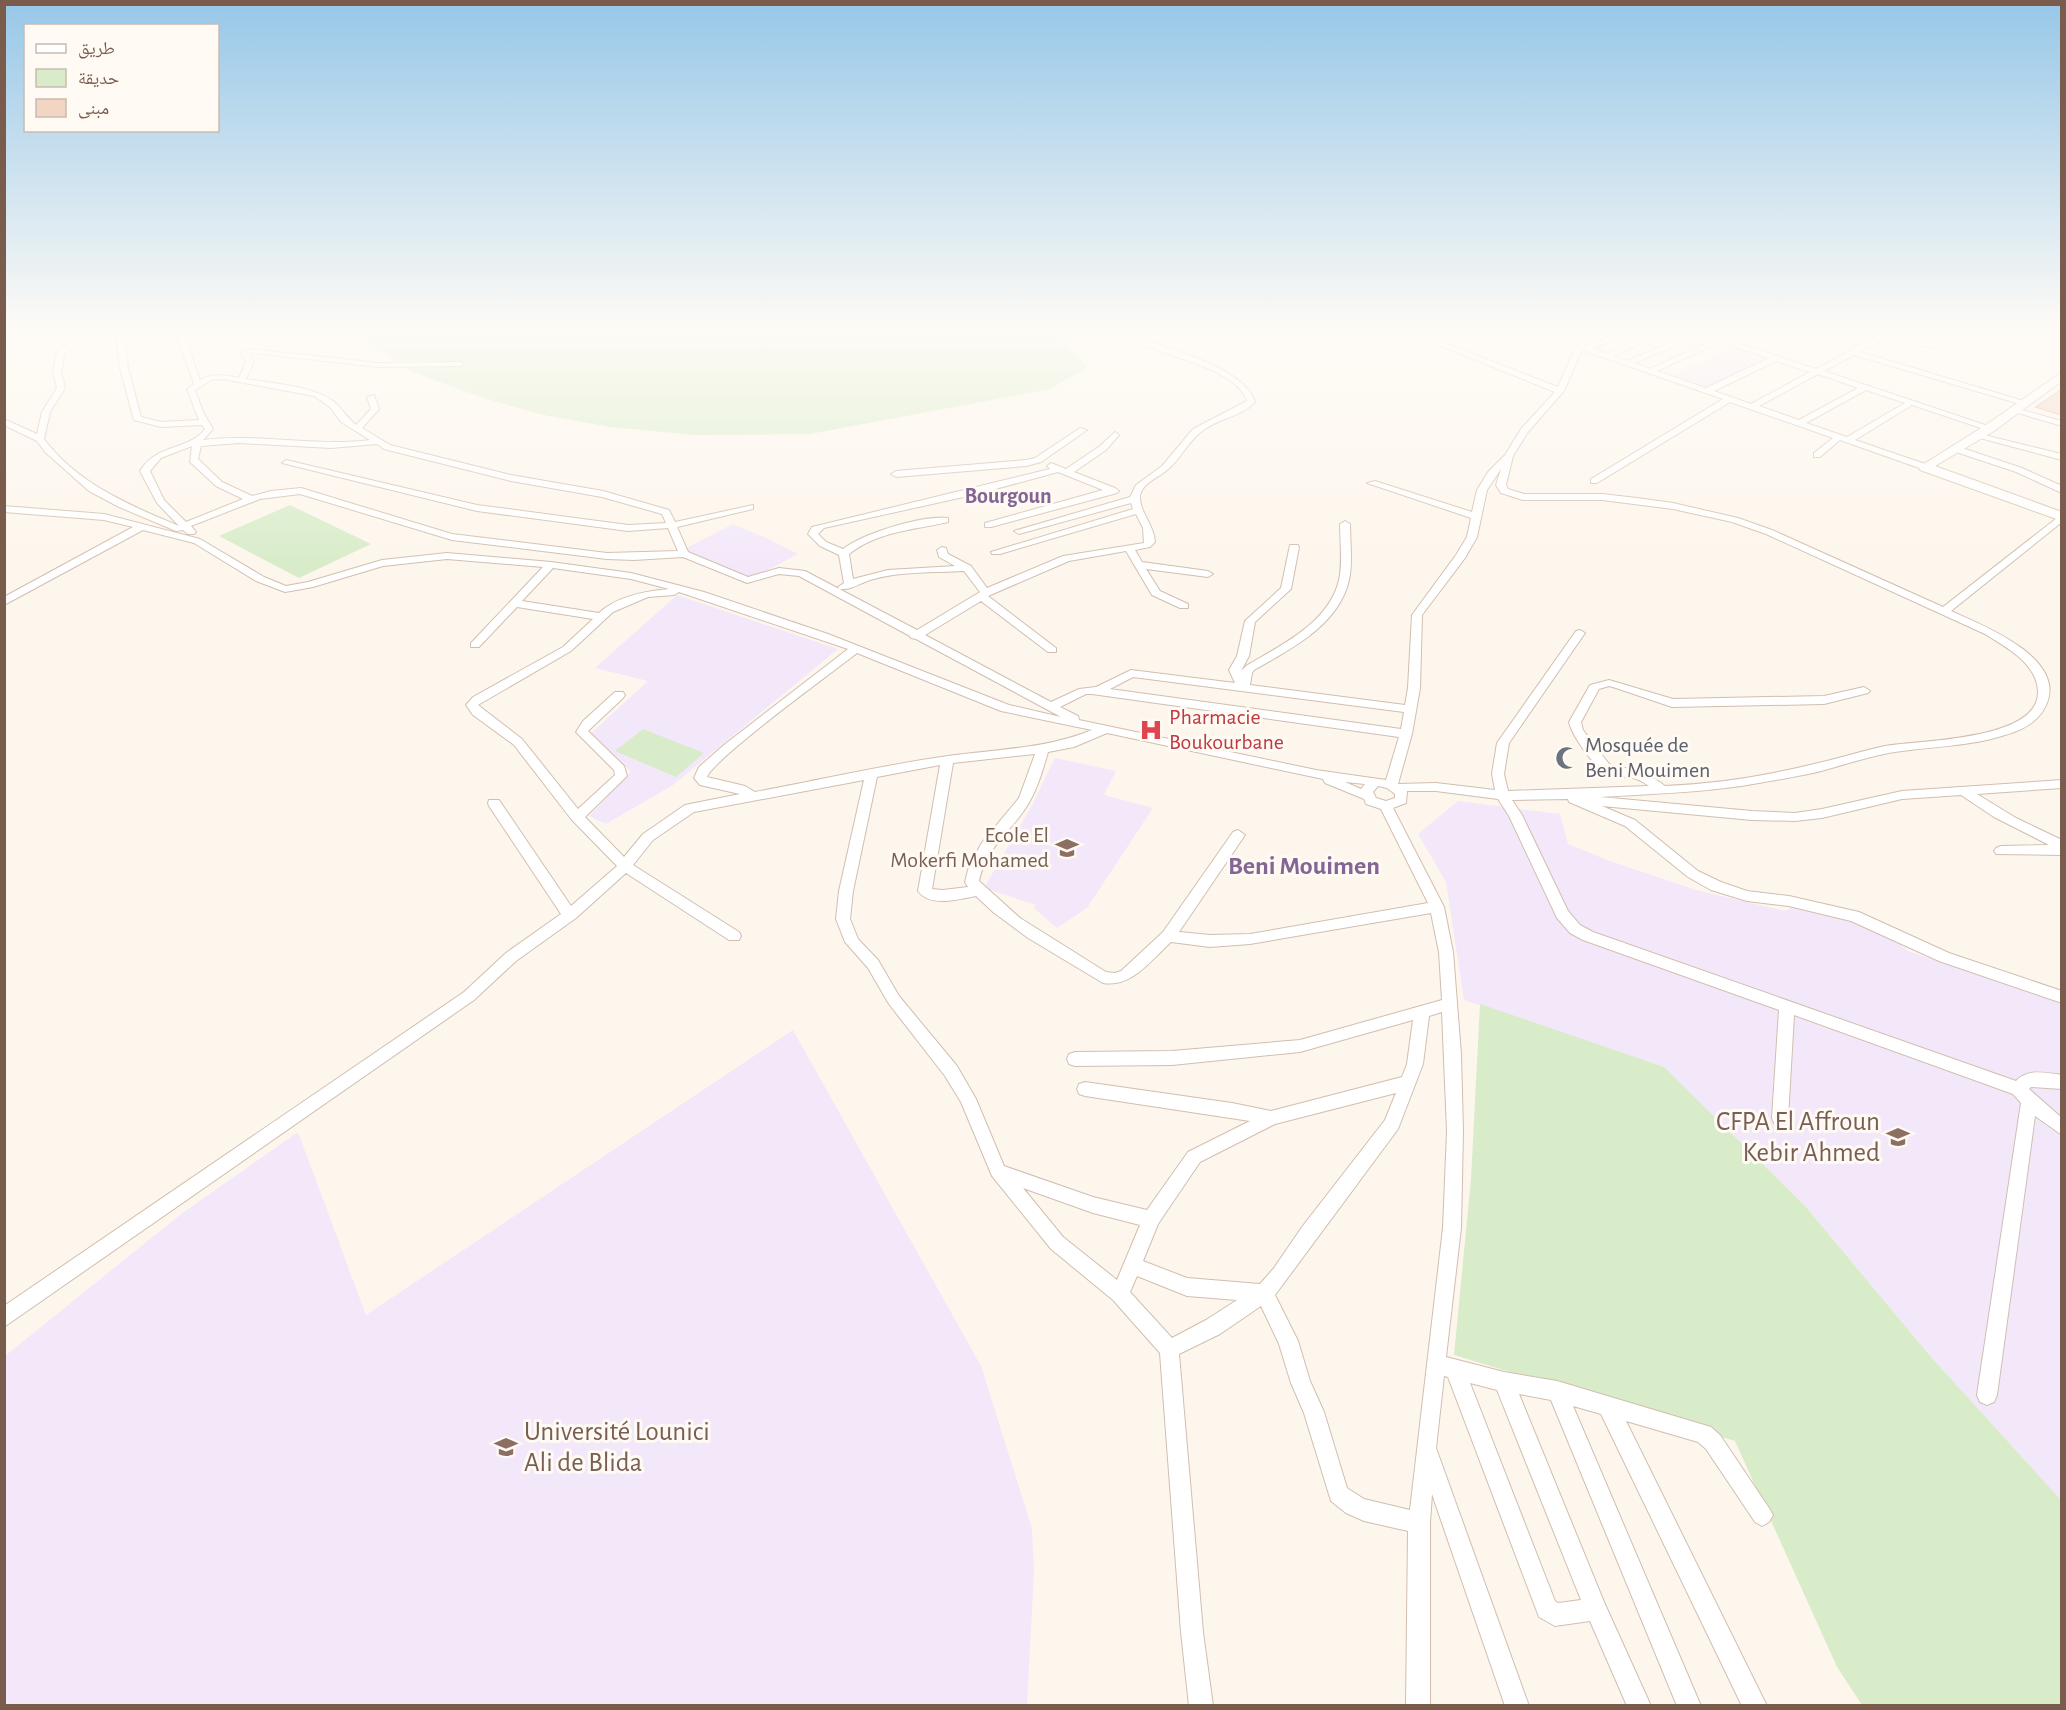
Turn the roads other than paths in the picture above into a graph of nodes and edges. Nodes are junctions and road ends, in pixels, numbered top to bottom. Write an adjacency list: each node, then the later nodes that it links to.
1 (49, 408): 25 (street)
2 (134, 408): 16 (street)
3 (198, 408): 16 (street)
4 (335, 408): 20 (street)
5 (375, 408): 20 (street)
6 (1241, 408): 44 (street)
7 (1545, 408): 32 (street)
8 (1715, 408): 39 (street)
9 (1758, 408): 17 (street)
10 (1827, 408): 17 (street)
11 (1902, 408): 26 (street)
12 (1929, 408): 19 (street)
13 (2017, 408): 19 (street)
14 (2023, 408): 18 (street)
15 (4, 421): 25 (street)
16 (204, 422): 30 (street)
17 (1800, 423): 24 (street)
18 (2061, 424)
19 (1990, 428): 23 (street)
20 (357, 429): 27 (street)
21 (1083, 430): 34 (street)
22 (1115, 435): 37 (street)
23 (1978, 435): 29 (street); 33 (street)
24 (1839, 436): 26 (street); 31 (street)
25 (40, 439): 56 (street)
26 (1848, 440): 36 (street)
27 (376, 442): 28 (street); 52 (street)
28 (197, 443): 30 (street); 43 (street)
29 (1956, 449): 36 (street); 42 (street)
30 (164, 453): 56 (street)
31 (1817, 455)
32 (1509, 456): 48 (street); 74 (street)
33 (2061, 457)
34 (1038, 460): 37 (street); 38 (street)
35 (286, 463): 52 (street)
36 (1925, 467): 49 (street)
37 (1064, 471): 41 (street); 61 (street)
38 (896, 474)
39 (1594, 481)
40 (1372, 483): 48 (street)
41 (1112, 490): 44 (street); 53 (street)
42 (2061, 490)
43 (252, 499): 56 (street); 62 (street)
44 (1135, 499): 47 (street); 55 (street)
45 (750, 507): 52 (street)
46 (4, 509): 54 (street)
47 (1139, 510): 58 (street); 60 (street)
48 (1477, 517): 86 (street)
49 (2061, 517): 74 (street)
50 (945, 520): 61 (street)
51 (1345, 524): 81 (street)
52 (673, 525): 62 (street)
53 (988, 525)
54 (143, 526): 56 (street); 71 (street)
55 (1019, 531)
56 (192, 534): 63 (street)
57 (1294, 547): 81 (street)
58 (1129, 549): 64 (street); 70 (street)
59 (942, 550): 65 (street)
60 (996, 552)
61 (844, 553): 67 (street)
62 (684, 554): 68 (street)
63 (550, 565): 69 (street); 72 (street)
64 (1140, 565): 66 (street); 73 (street)
65 (967, 568): 67 (street); 70 (street)
66 (1208, 574)
67 (849, 584): 68 (street)
68 (836, 591): 77 (street)
69 (697, 594): 75 (street); 79 (street)
70 (983, 595): 77 (street); 80 (street)
71 (4, 602)
72 (514, 603): 75 (street); 78 (street)
73 (1184, 606)
74 (1944, 611): 95 (street)
75 (602, 616): 104 (street)
76 (1580, 633): 98 (street)
77 (915, 636): 85 (street)
78 (475, 645)
79 (857, 648): 87 (street); 100 (street)
80 (1052, 650)
81 (1244, 688): 82 (street); 86 (street)
82 (1098, 691): 85 (street); 89 (street)
83 (1864, 691): 95 (street)
84 (619, 695): 104 (street)
85 (1051, 707): 87 (street)
86 (1410, 709): 89 (street)
87 (1088, 727): 88 (street)
88 (1104, 730): 90 (street); 93 (street)
89 (1406, 734): 97 (street)
90 (1043, 749): 91 (street); 109 (street)
91 (947, 760): 92 (street); 109 (street)
92 (872, 773): 100 (street); 126 (street)
93 (1316, 774): 97 (street); 101 (street)
94 (2061, 784): 96 (street)
95 (1661, 789): 99 (street)
96 (1964, 790): 102 (street); 106 (street)
97 (1391, 791): 98 (street); 101 (street); 101 (street); 110 (street)
98 (1502, 795): 99 (street); 116 (street)
99 (1533, 795): 102 (street)
100 (753, 796): 108 (street)
101 (1367, 796)
102 (1574, 799): 114 (street)
103 (494, 802): 111 (street)
104 (577, 817): 108 (street)
105 (1238, 836): 113 (street)
106 (2061, 848): 107 (street)
107 (2001, 851)
108 (625, 866): 111 (street); 112 (street)
109 (979, 890): 113 (street)
110 (1437, 907): 113 (street); 115 (street)
111 (569, 915): 131 (street)
112 (734, 936)
113 (1168, 936)
114 (2061, 997)
115 (1450, 1004): 117 (street); 133 (street)
116 (1787, 1007): 122 (street); 124 (street)
117 (1422, 1014): 118 (street); 120 (street)
118 (1075, 1059)
119 (2061, 1082): 122 (street)
120 (1407, 1083): 123 (street); 129 (street)
121 (1085, 1089): 123 (street)
122 (2024, 1095): 125 (street); 136 (street)
123 (1271, 1118): 127 (street)
124 (1780, 1118)
125 (2061, 1128)
126 (998, 1172): 127 (street); 130 (street)
127 (1151, 1219): 128 (street)
128 (1132, 1265): 129 (street); 130 (street)
129 (1264, 1293): 132 (street); 140 (street)
130 (1120, 1294): 132 (street)
131 (4, 1318)
132 (1169, 1349): 142 (street)
133 (1446, 1366): 134 (street); 138 (street); 141 (street)
134 (1504, 1382): 135 (street); 141 (street)
135 (1557, 1391): 137 (street); 146 (street)
136 (1987, 1395)
137 (1607, 1405): 139 (street); 147 (street)
138 (1426, 1447): 140 (street); 144 (street)
139 (1762, 1515)
140 (1419, 1523): 143 (street)
141 (1596, 1609): 145 (street)
142 (1202, 1706)
143 (1418, 1706)
144 (1517, 1706)
145 (1639, 1706)
146 (1689, 1706)
147 (1755, 1706)

